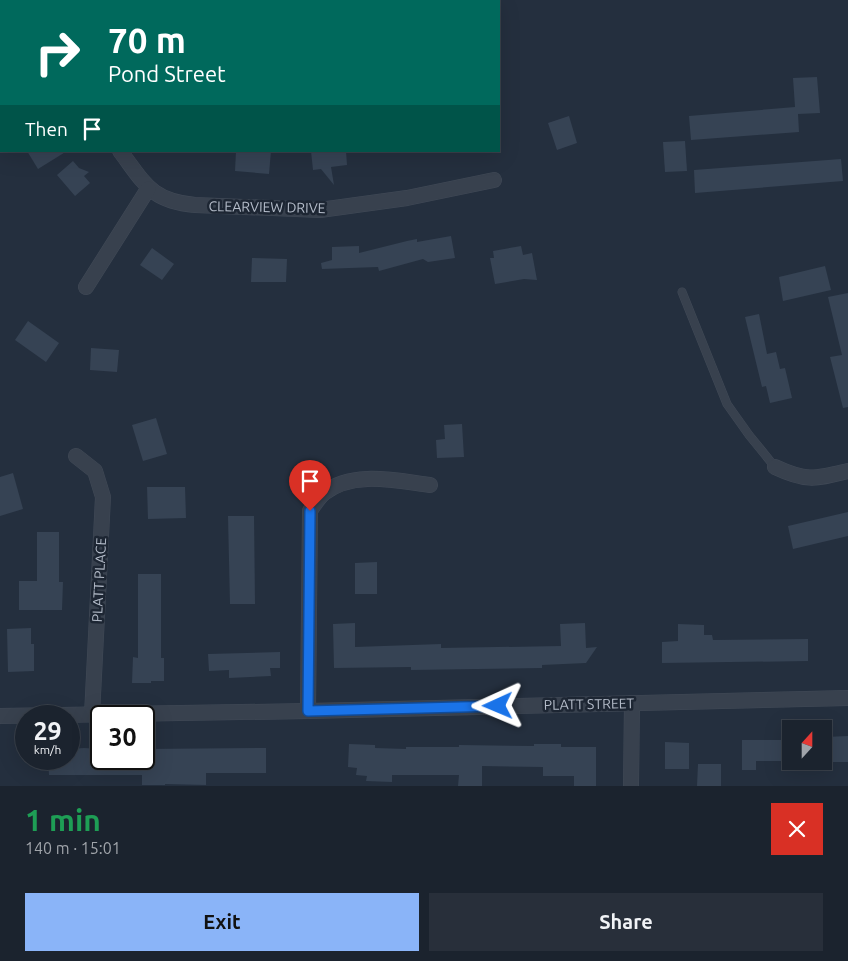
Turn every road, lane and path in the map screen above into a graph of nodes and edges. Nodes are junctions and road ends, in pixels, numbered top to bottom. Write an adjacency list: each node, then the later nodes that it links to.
1 (121, 152): 3 (street, CLEARVIEW DRIVE)
2 (494, 180): 3 (street, CLEARVIEW DRIVE)
3 (148, 189): 4 (street)
4 (86, 287)
5 (682, 292): 7 (lane)
6 (76, 456): 12 (street, PLATT PLACE)
7 (775, 467): 8 (street)
8 (848, 471)
9 (430, 485): 13 (street)
10 (848, 698): 11 (street, PLATT STREET)
11 (632, 703): 13 (street, PLATT STREET); 17 (street)
12 (93, 705)
13 (308, 711): 14 (street, PLATT STREET)
14 (155, 714)
15 (90, 715): 16 (street, PLATT STREET)
16 (0, 716)
17 (631, 786)

